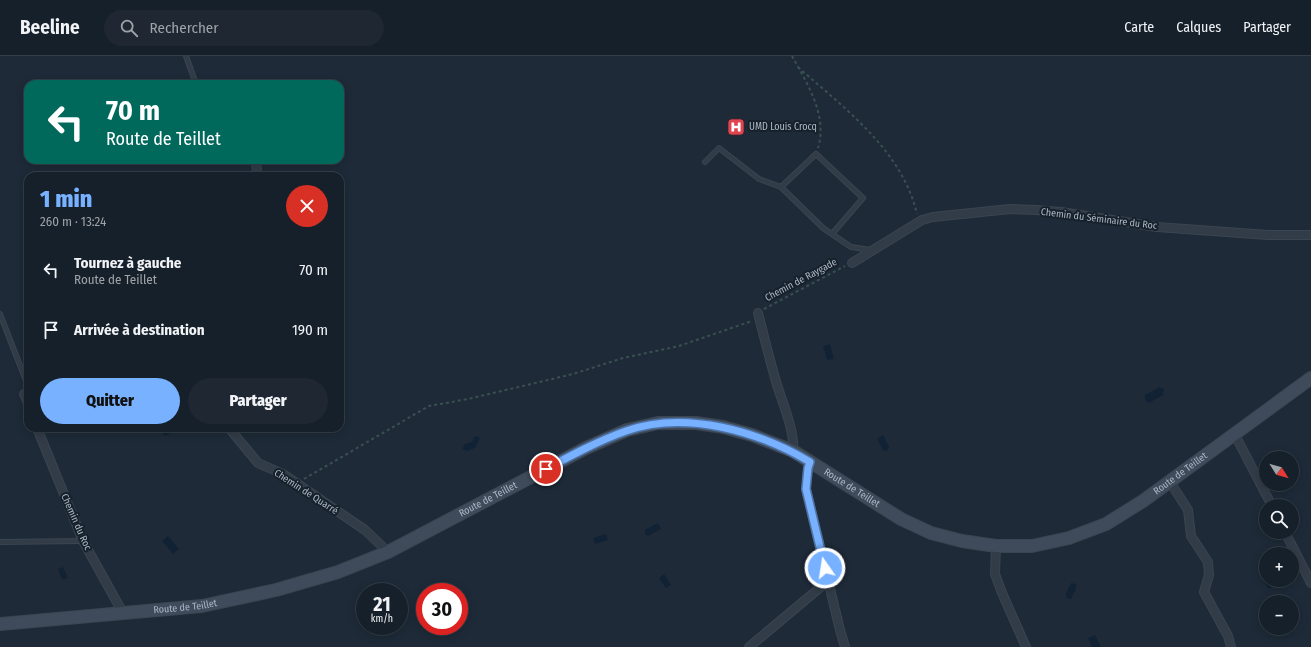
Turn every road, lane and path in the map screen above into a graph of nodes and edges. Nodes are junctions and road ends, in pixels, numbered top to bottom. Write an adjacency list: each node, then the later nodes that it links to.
1 (186, 56): 4 (lane)
2 (792, 56): 3 (path)
3 (798, 67): 5 (path); 8 (path)
4 (195, 80)
5 (816, 154): 7 (lane); 9 (lane)
6 (705, 162): 7 (lane)
7 (781, 187): 9 (lane)
8 (918, 222): 10 (street, Chemin du Séminaire du Roc); 11 (street, Chemin du Séminaire du Roc)
9 (832, 234): 11 (lane)
10 (1311, 235)
11 (873, 250): 12 (street, Chemin du Séminaire du Roc)
12 (852, 263): 14 (path, Chemin de Raygade)
13 (0, 314): 15 (lane)
14 (758, 316): 20 (street); 23 (path, Chemin de Raygade)
15 (24, 376)
16 (1311, 378): 19 (main road, Route de Teillet)
17 (40, 432): 26 (street, Chemin du Roc)
18 (232, 432): 23 (street, Chemin de Quarré)
19 (1235, 435): 22 (main road, Route de Teillet); 24 (street)
20 (793, 451): 21 (main road, Route de Teillet); 29 (main road, Route de Teillet)
21 (810, 462): 28 (main road, Route de Teillet); 30 (street)
22 (1170, 482): 28 (main road, Route de Teillet); 37 (street)
23 (296, 483): 29 (street, Chemin de Quarré)
24 (1268, 499)
25 (1289, 539): 31 (street)
26 (83, 541): 27 (lane); 32 (street, Chemin du Roc)
27 (0, 542)
28 (996, 546): 36 (street)
29 (388, 552): 32 (main road, Route de Teillet)
30 (828, 581): 34 (street); 35 (street)
31 (1311, 583)
32 (123, 613): 33 (main road, Route de Teillet)
33 (0, 624)
34 (749, 647)
35 (845, 647)
36 (1026, 647)
37 (1231, 647)

